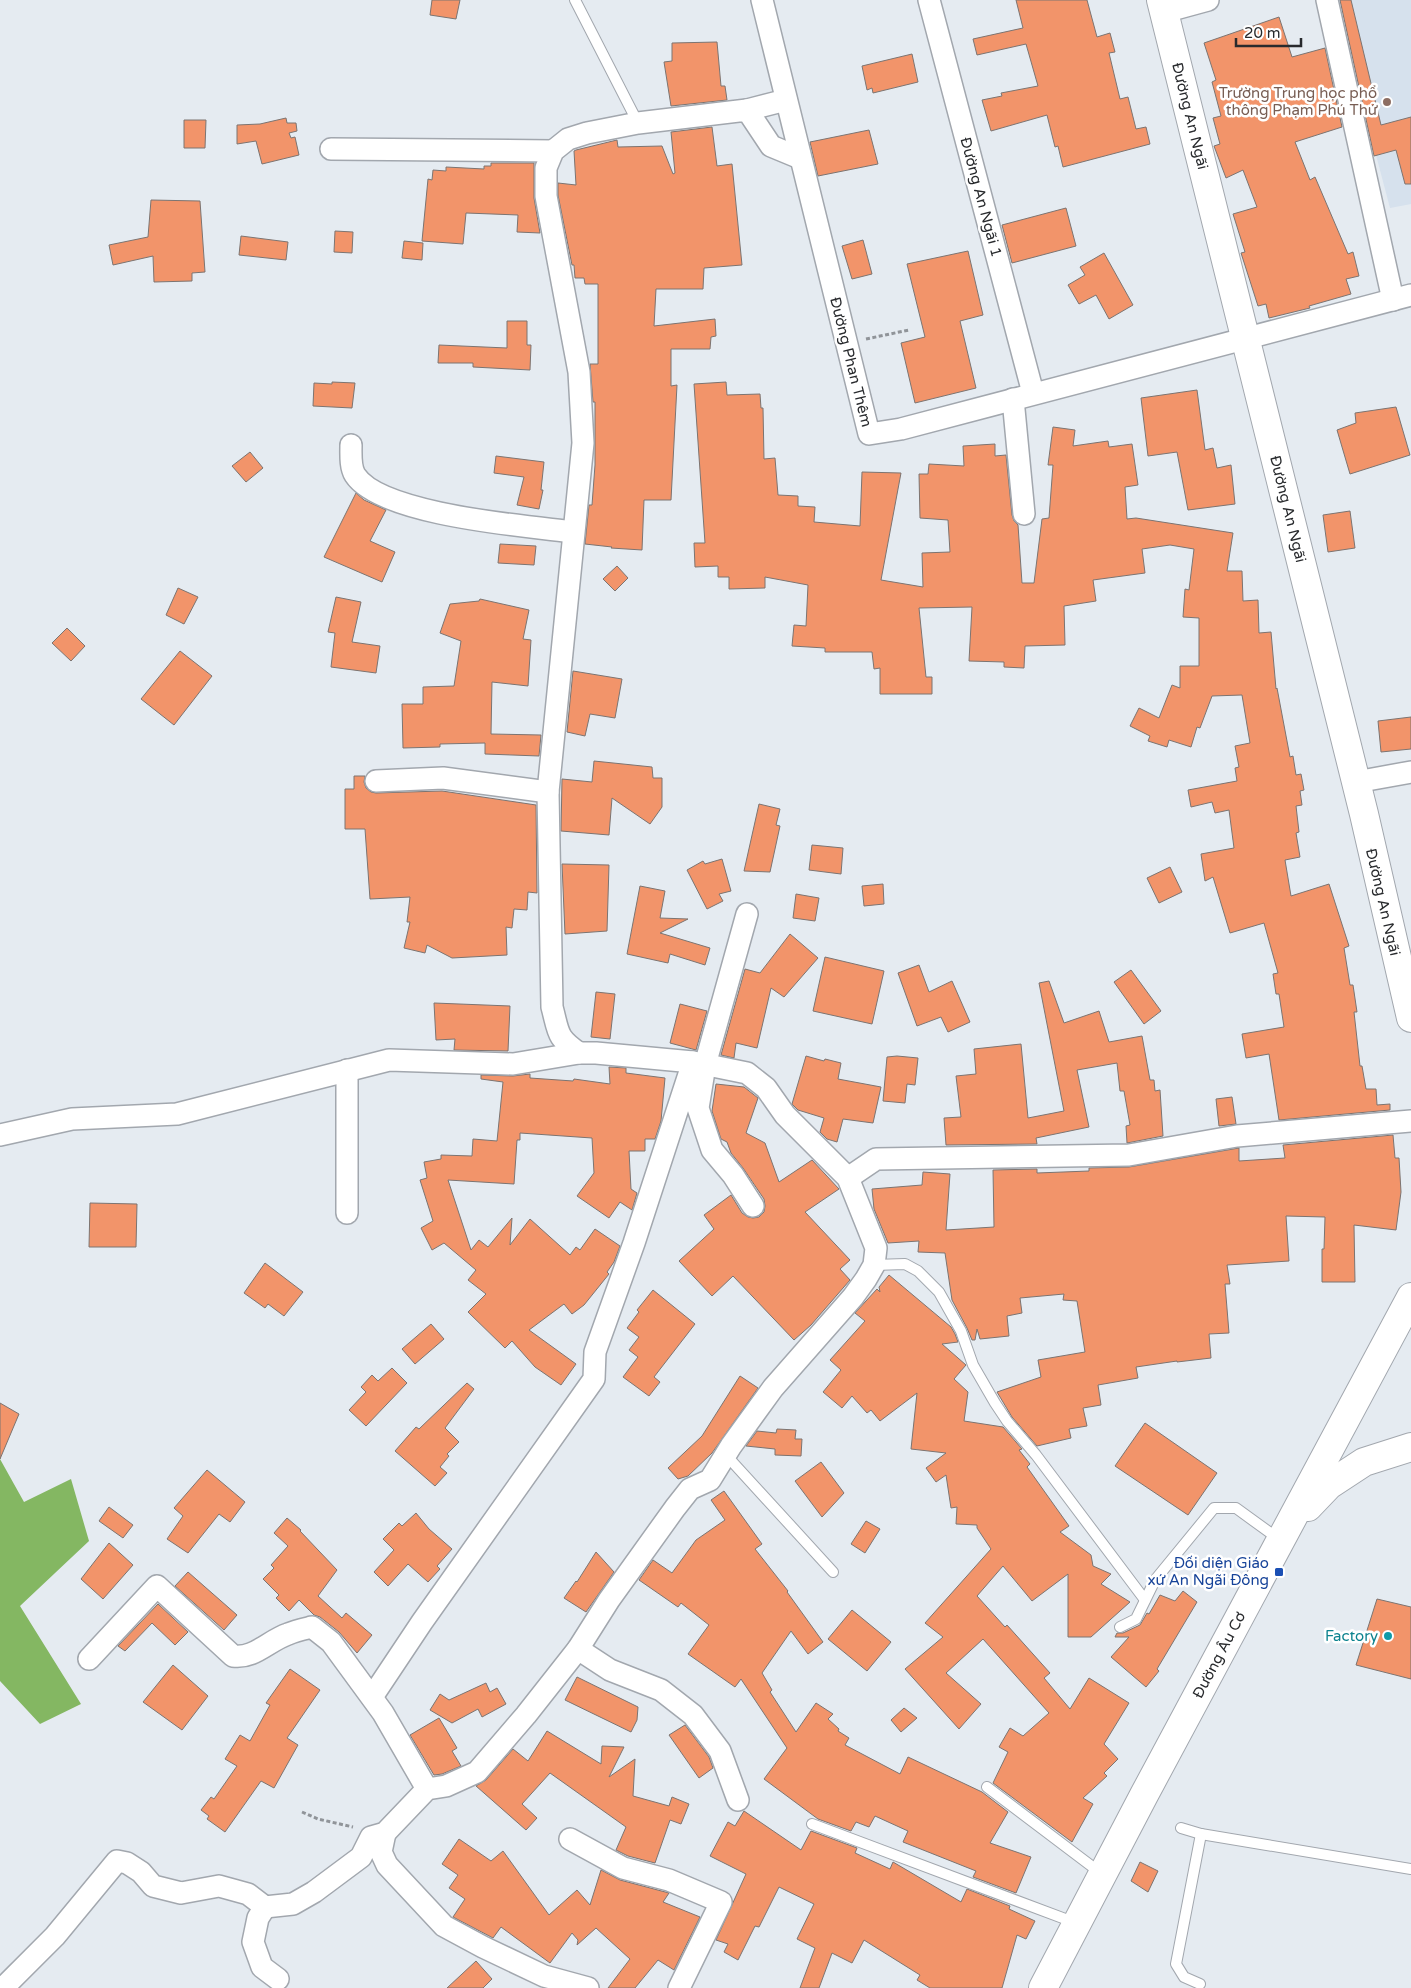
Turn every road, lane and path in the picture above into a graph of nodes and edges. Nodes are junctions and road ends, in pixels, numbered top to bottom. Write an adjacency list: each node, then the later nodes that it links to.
1 (575, 0): 9 (lane)
2 (762, 0): 7 (street, Đường Phan Thêm)
3 (929, 0): 17 (street, Đường An Ngãi 1)
4 (1208, 0): 6 (street)
5 (1327, 0): 13 (street)
6 (1163, 6): 15 (main road, Đường An Ngãi)
7 (786, 100): 8 (street); 12 (street, Đường Phan Thêm)
8 (747, 110): 9 (street); 12 (street)
9 (638, 123): 11 (street)
10 (331, 149): 11 (street)
11 (553, 151): 20 (street)
12 (800, 158): 16 (street, Đường Phan Thêm)
13 (1402, 298): 15 (street, Đường Phan Thêm)
14 (909, 330): 16 (path)
15 (1246, 337): 17 (street, Đường Phan Thêm); 23 (main road, Đường An Ngãi)
16 (846, 343): 17 (street, Đường Phan Thêm)
17 (1023, 396): 19 (street, Đường An Ngãi 1)
18 (350, 445): 20 (street)
19 (1024, 514)
20 (573, 532): 24 (street)
21 (1411, 772): 23 (street)
22 (376, 781): 24 (street)
23 (1356, 782): 26 (main road, Đường An Ngãi)
24 (548, 792): 27 (street)
25 (747, 914): 28 (street)
26 (1411, 1018)
27 (579, 1053): 28 (street); 29 (street)
28 (699, 1063): 32 (street); 33 (street); 45 (street)
29 (347, 1070): 31 (street); 34 (street)
30 (1411, 1121): 32 (street)
31 (1, 1136)
32 (848, 1178): 35 (street)
33 (754, 1206)
34 (347, 1213)
35 (874, 1264): 38 (street); 41 (lane)
36 (1411, 1297): 39 (main road, Đường Âu Cơ)
37 (1411, 1447): 39 (main road)
38 (726, 1455): 40 (lane); 43 (street)
39 (1283, 1536): 41 (lane); 56 (main road, Đường Âu Cơ)
40 (833, 1572)
41 (1145, 1600): 42 (lane)
42 (1120, 1627)
43 (578, 1650): 47 (street); 48 (street)
44 (89, 1659): 45 (street)
45 (372, 1698): 47 (street)
46 (987, 1787): 56 (lane)
47 (427, 1790): 53 (street)
48 (738, 1800)
49 (302, 1812): 53 (path)
50 (812, 1824): 58 (lane)
51 (1181, 1828): 52 (lane)
52 (1201, 1834): 55 (lane); 60 (lane)
53 (378, 1835): 57 (street); 62 (street)
54 (570, 1839): 63 (street)
55 (1411, 1869)
56 (1103, 1874): 58 (main road, Đường Âu Cơ)
57 (264, 1907): 59 (street); 61 (street)
58 (1077, 1924): 64 (main road, Đường Âu Cơ)
59 (278, 1979)
60 (1200, 1984)
61 (3, 1988)
62 (588, 1988)
63 (679, 1988)
64 (1043, 1988)

